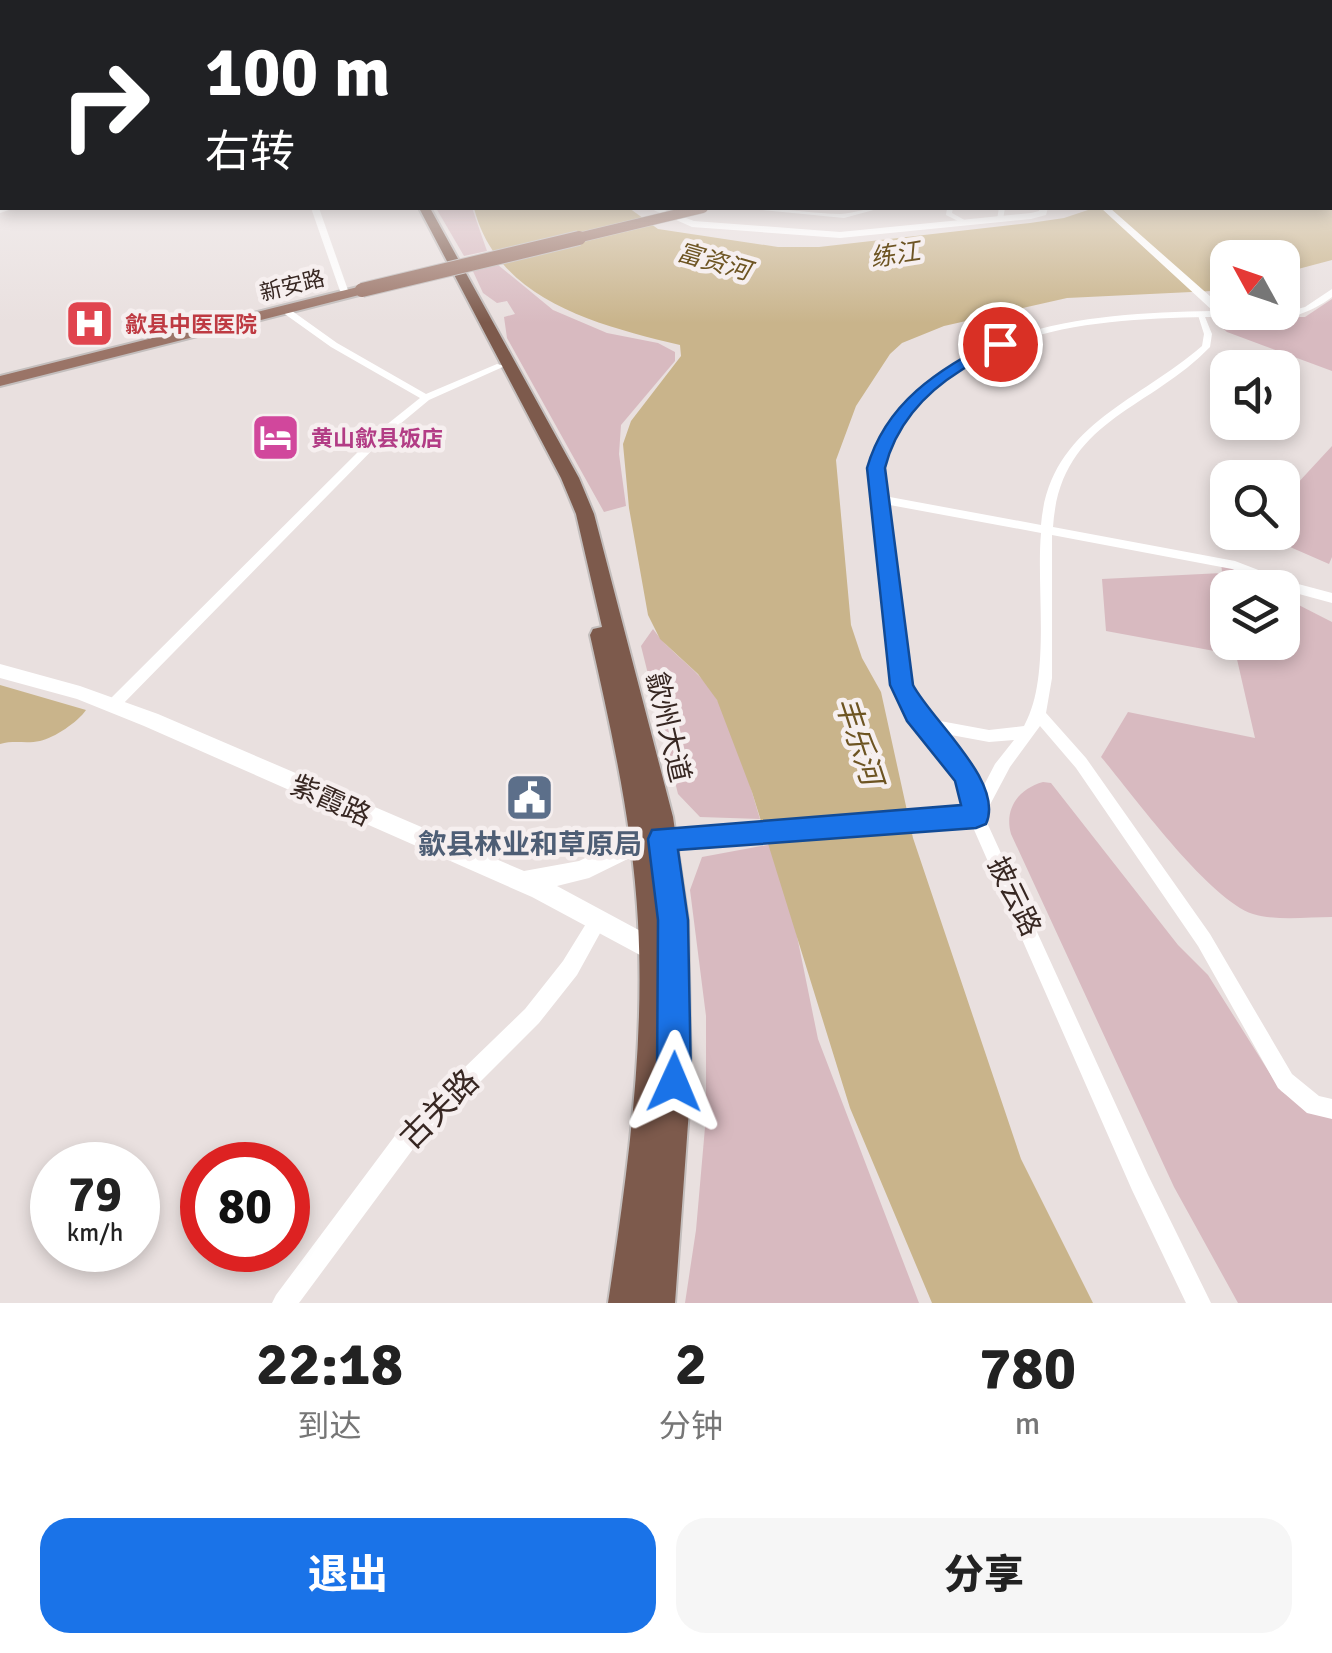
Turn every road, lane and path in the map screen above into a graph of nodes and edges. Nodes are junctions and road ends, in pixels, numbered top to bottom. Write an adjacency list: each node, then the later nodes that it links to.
1 (316, 210): 18 (street)
2 (417, 210): 25 (highway, 歙州大道)
3 (425, 210): 37 (highway, 歙州大道)
4 (658, 210): 17 (street)
5 (682, 210): 18 (main road, bridge)
6 (694, 210): 18 (main road, bridge)
7 (775, 210): 14 (street)
8 (837, 210): 14 (street)
9 (869, 210): 14 (street)
10 (949, 210): 16 (street)
11 (1002, 210): 15 (street)
12 (1043, 210): 15 (street)
13 (1107, 210): 20 (street)
14 (846, 215): 17 (street)
15 (1000, 220): 16 (street)
16 (966, 223): 17 (street)
17 (843, 234)
18 (356, 289): 21 (main road, 新安路); 26 (main road, 新安路)
19 (1332, 292): 22 (street, 披云路)
20 (1210, 302)
21 (285, 310): 26 (main road, 新安路); 27 (street)
22 (1300, 311)
23 (1210, 313): 24 (street, 披云路)
24 (1200, 314): 28 (street, 披云路); 29 (street)
25 (500, 366): 27 (street); 37 (highway, 歙州大道)
26 (0, 379)
27 (426, 398): 32 (street)
28 (879, 499): 29 (street); 34 (street, 披云路)
29 (1048, 530): 30 (street); 33 (street)
30 (1332, 598)
31 (0, 671): 32 (street, 紫霞路)
32 (113, 705): 38 (street, 紫霞路)
33 (1038, 714): 35 (street); 41 (street)
34 (924, 724): 35 (street); 36 (street, 披云路)
35 (1029, 732): 36 (street)
36 (976, 816): 37 (street); 45 (street, 披云路)
37 (653, 839): 38 (street); 40 (highway, 歙州大道); 44 (highway, 歙州大道)
38 (524, 882): 39 (street, 紫霞路)
39 (598, 920): 40 (street, 紫霞路); 42 (street, 古关路)
40 (653, 950): 43 (highway, 歙州大道)
41 (1332, 1109)
42 (284, 1303)
43 (628, 1303)
44 (655, 1303)
45 (1199, 1303)

